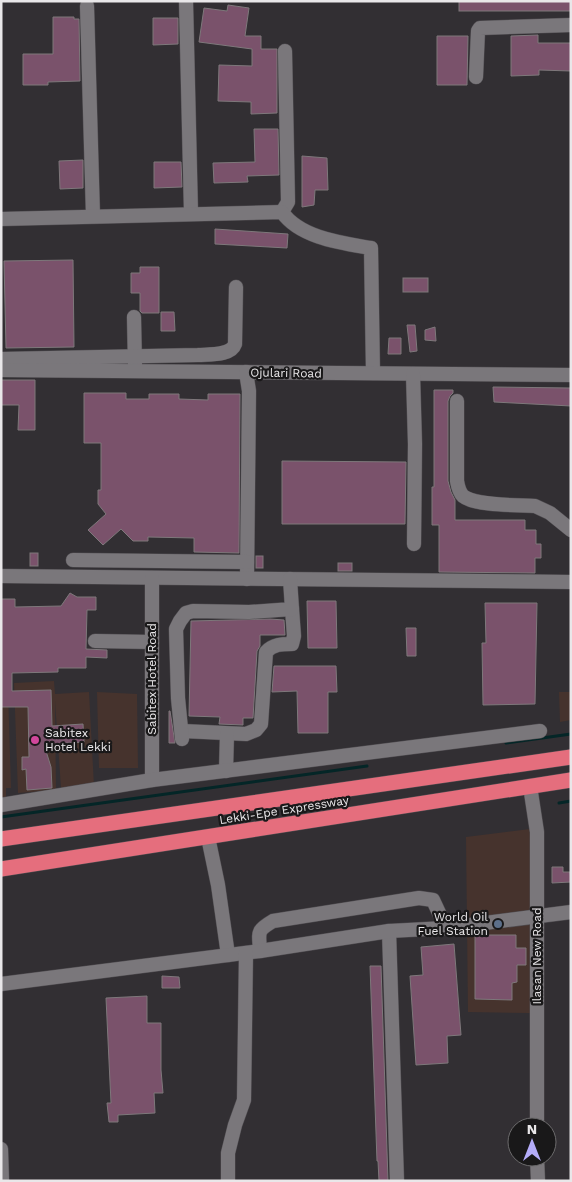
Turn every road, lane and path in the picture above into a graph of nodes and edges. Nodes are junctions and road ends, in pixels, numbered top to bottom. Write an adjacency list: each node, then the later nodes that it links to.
1 (186, 1): 7 (street)
2 (87, 6): 8 (street)
3 (571, 25): 5 (street)
4 (285, 51): 6 (street)
5 (476, 77)
6 (282, 212): 7 (street); 17 (street)
7 (191, 213): 8 (street)
8 (93, 216): 9 (street)
9 (1, 219)
10 (236, 287): 12 (street)
11 (134, 317): 12 (street)
12 (134, 356): 13 (street); 15 (street)
13 (1, 359)
14 (1, 370): 15 (street, Ojulari Road)
15 (134, 371): 16 (street, Ojulari Road)
16 (246, 372): 17 (street, Ojulari Road); 24 (street)
17 (373, 373): 18 (street, Ojulari Road)
18 (413, 374): 19 (street, Ojulari Road); 22 (street)
19 (571, 375)
20 (457, 401): 21 (street)
21 (571, 530)
22 (414, 544)
23 (73, 560): 24 (street)
24 (247, 562): 27 (street)
25 (1, 576): 26 (street)
26 (152, 578): 27 (street); 32 (street, Sabitex Hotel Road)
27 (247, 579): 28 (street)
28 (290, 579): 29 (street); 30 (street)
29 (571, 582)
30 (292, 609): 34 (street); 34 (street)
31 (95, 641): 32 (street)
32 (152, 642): 37 (street, Sabitex Hotel Road)
33 (540, 731): 36 (street)
34 (227, 734): 36 (street)
35 (571, 757): 41 (highway, Lekki-Epe Expressway)
36 (226, 771): 37 (street)
37 (152, 780): 40 (street)
38 (571, 780): 39 (highway, Lekki-Epe Expressway)
39 (530, 786): 42 (highway, Lekki-Epe Expressway); 47 (street, Ilasan New Road)
40 (1, 805)
41 (26, 836): 43 (highway, Lekki-Epe Expressway); 44 (highway)
42 (208, 837): 45 (highway, Lekki-Epe Expressway); 51 (street)
43 (1, 839)
44 (1, 848)
45 (1, 869)
46 (571, 912): 47 (street)
47 (537, 916): 48 (street); 53 (street, Ilasan New Road)
48 (446, 928): 49 (street); 50 (street)
49 (389, 931): 50 (street); 58 (street)
50 (253, 952): 51 (street); 57 (street)
51 (228, 955): 52 (street)
52 (1, 984)
53 (537, 1117)
54 (1, 1149): 56 (street)
55 (538, 1167): 59 (street)
56 (2, 1181)
57 (228, 1181)
58 (397, 1181)
59 (538, 1181)

